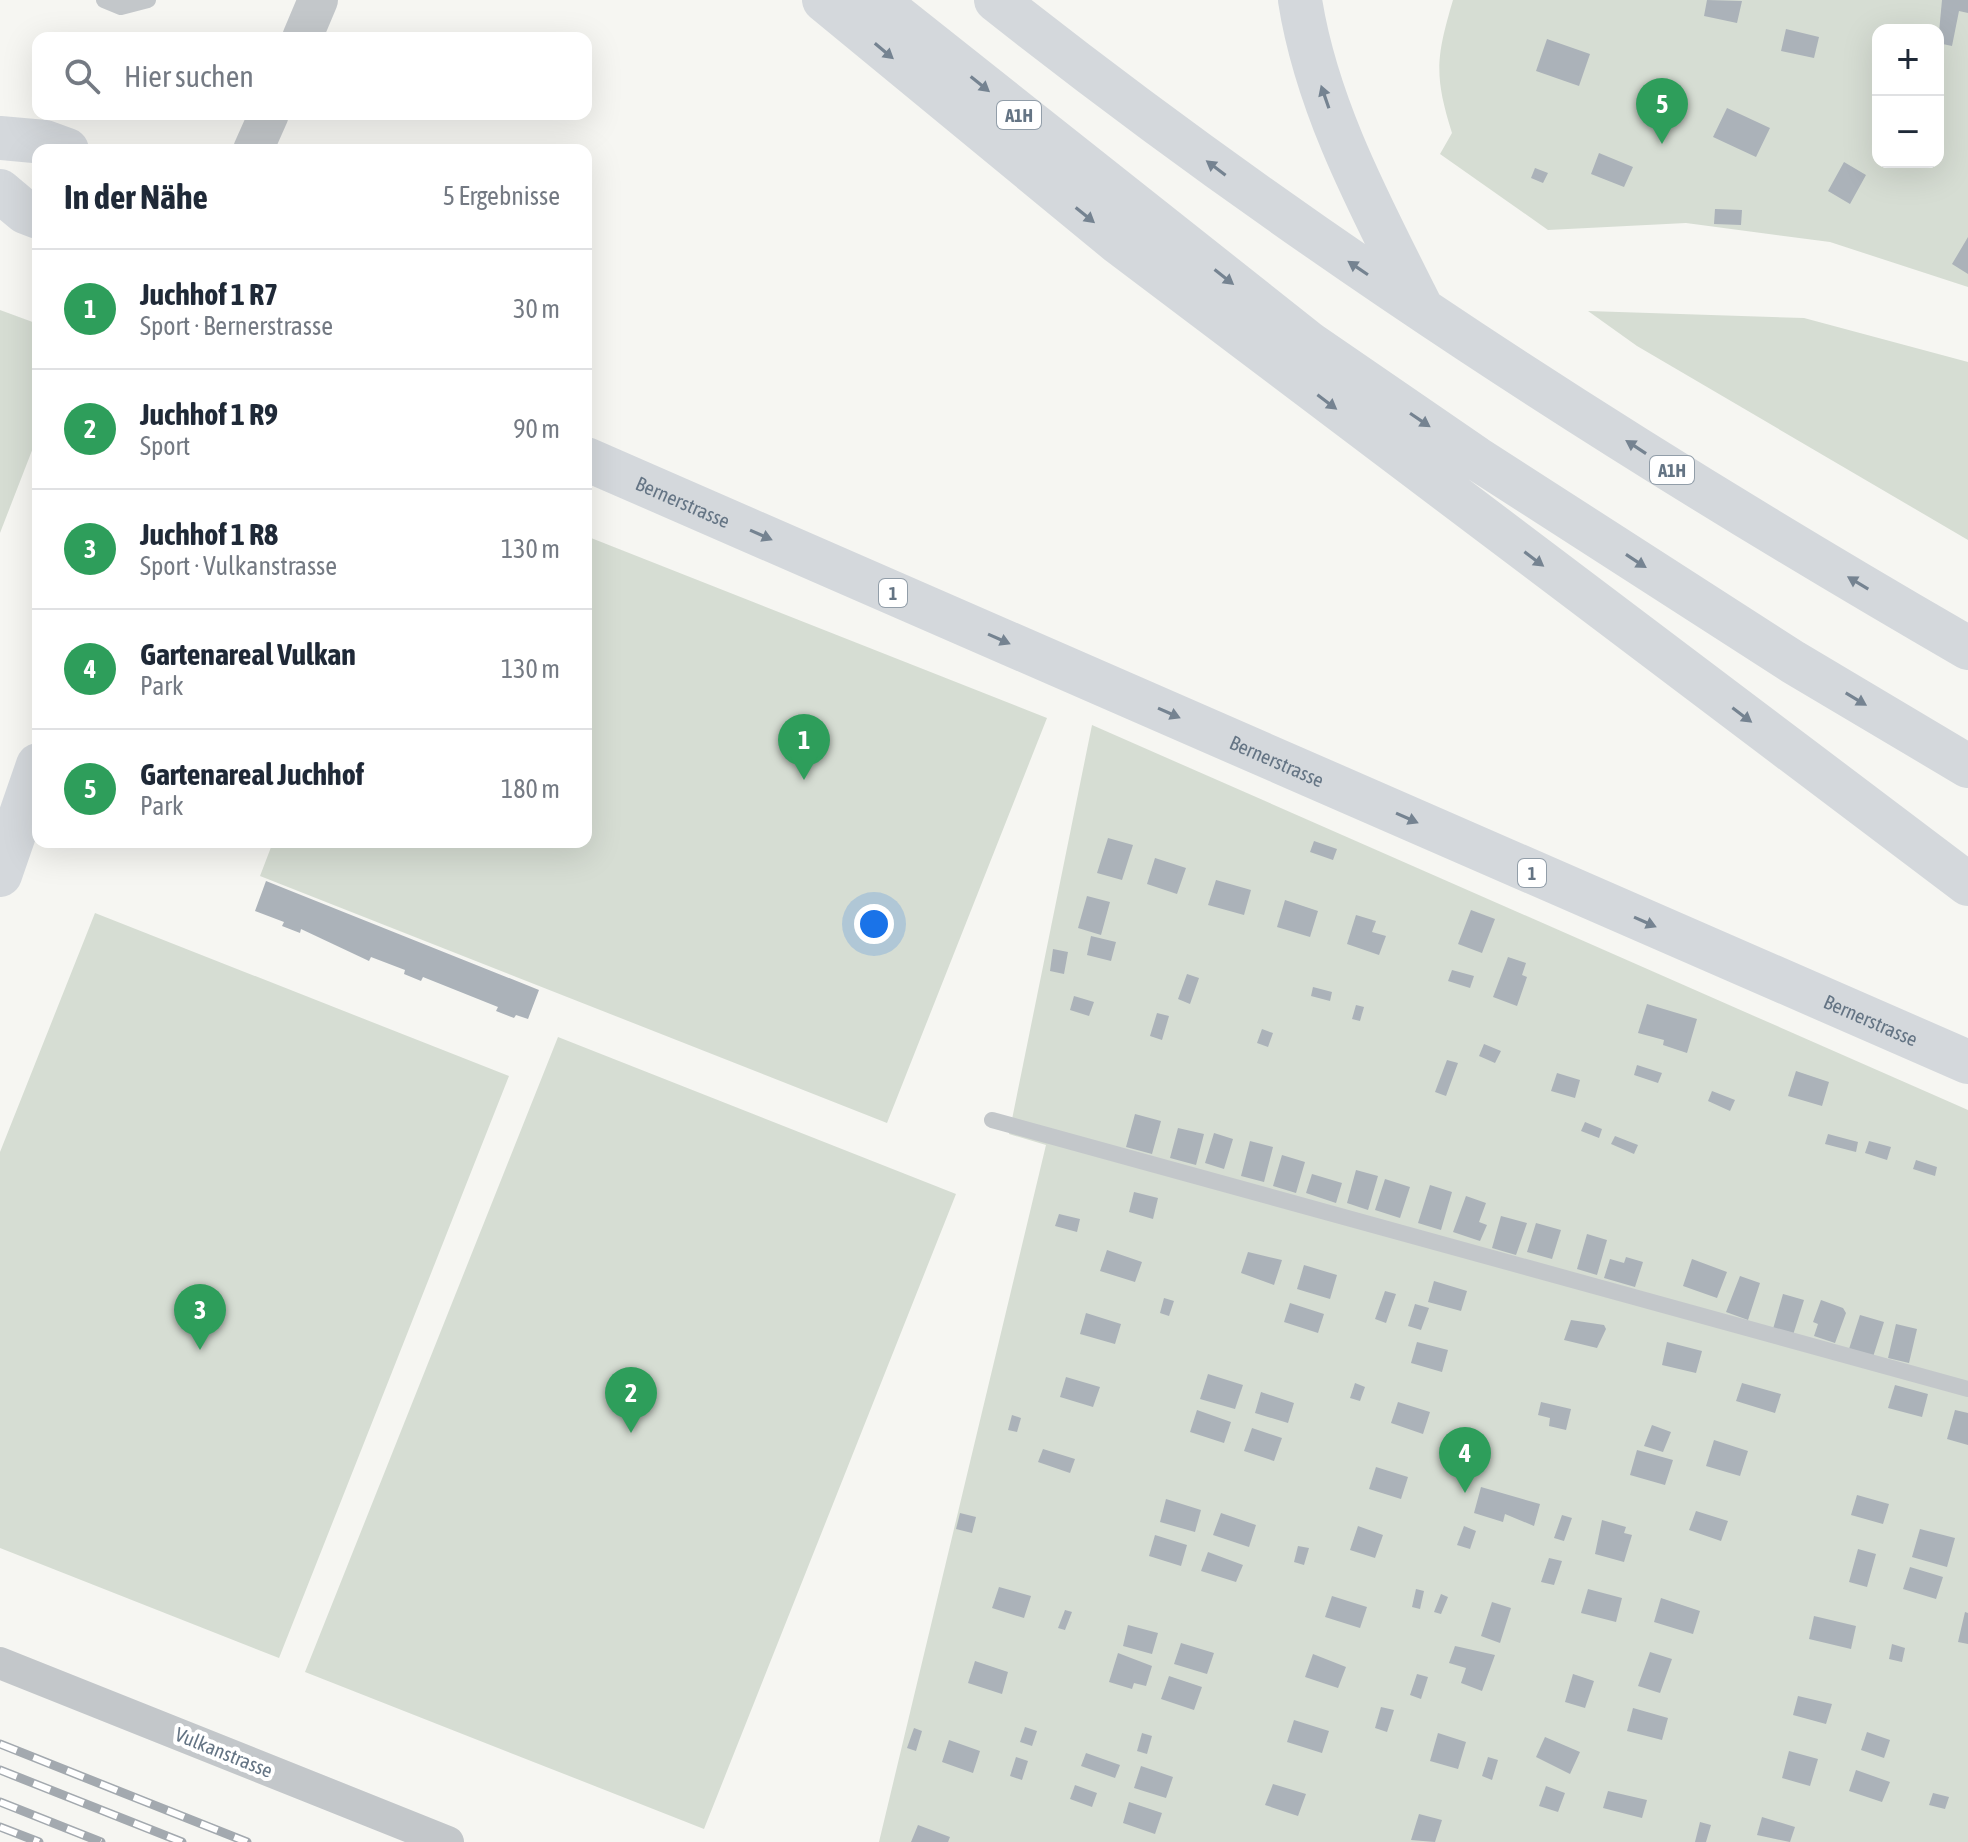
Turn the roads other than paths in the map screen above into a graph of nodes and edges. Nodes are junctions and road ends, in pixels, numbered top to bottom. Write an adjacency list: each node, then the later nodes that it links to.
1 (104, 0): 2 (lane)
2 (148, 0)
3 (318, 0): 8 (street)
4 (824, 0): 21 (main road, one-way to 21)
5 (876, 0): 18 (main road, A1H, one-way to 18)
6 (996, 0): 15 (main road, A1H, one-way to 6)
7 (1300, 0): 15 (main road, one-way to 7)
8 (305, 32)
9 (266, 120): 12 (street)
10 (0, 138): 11 (main road)
11 (50, 144)
12 (256, 144)
13 (0, 191): 14 (main road)
14 (32, 215)
15 (1423, 311): 17 (main road, A1H, one-way to 15)
16 (592, 462): 22 (main road, Bernerstrasse / 1, one-way to 22)
17 (1968, 648)
18 (1968, 766)
19 (32, 782): 20 (main road)
20 (0, 875)
21 (1968, 884)
22 (1968, 1062)
23 (992, 1120): 24 (lane)
24 (1968, 1389)
25 (0, 1663): 26 (street, Vulkanstrasse)
26 (448, 1842)

